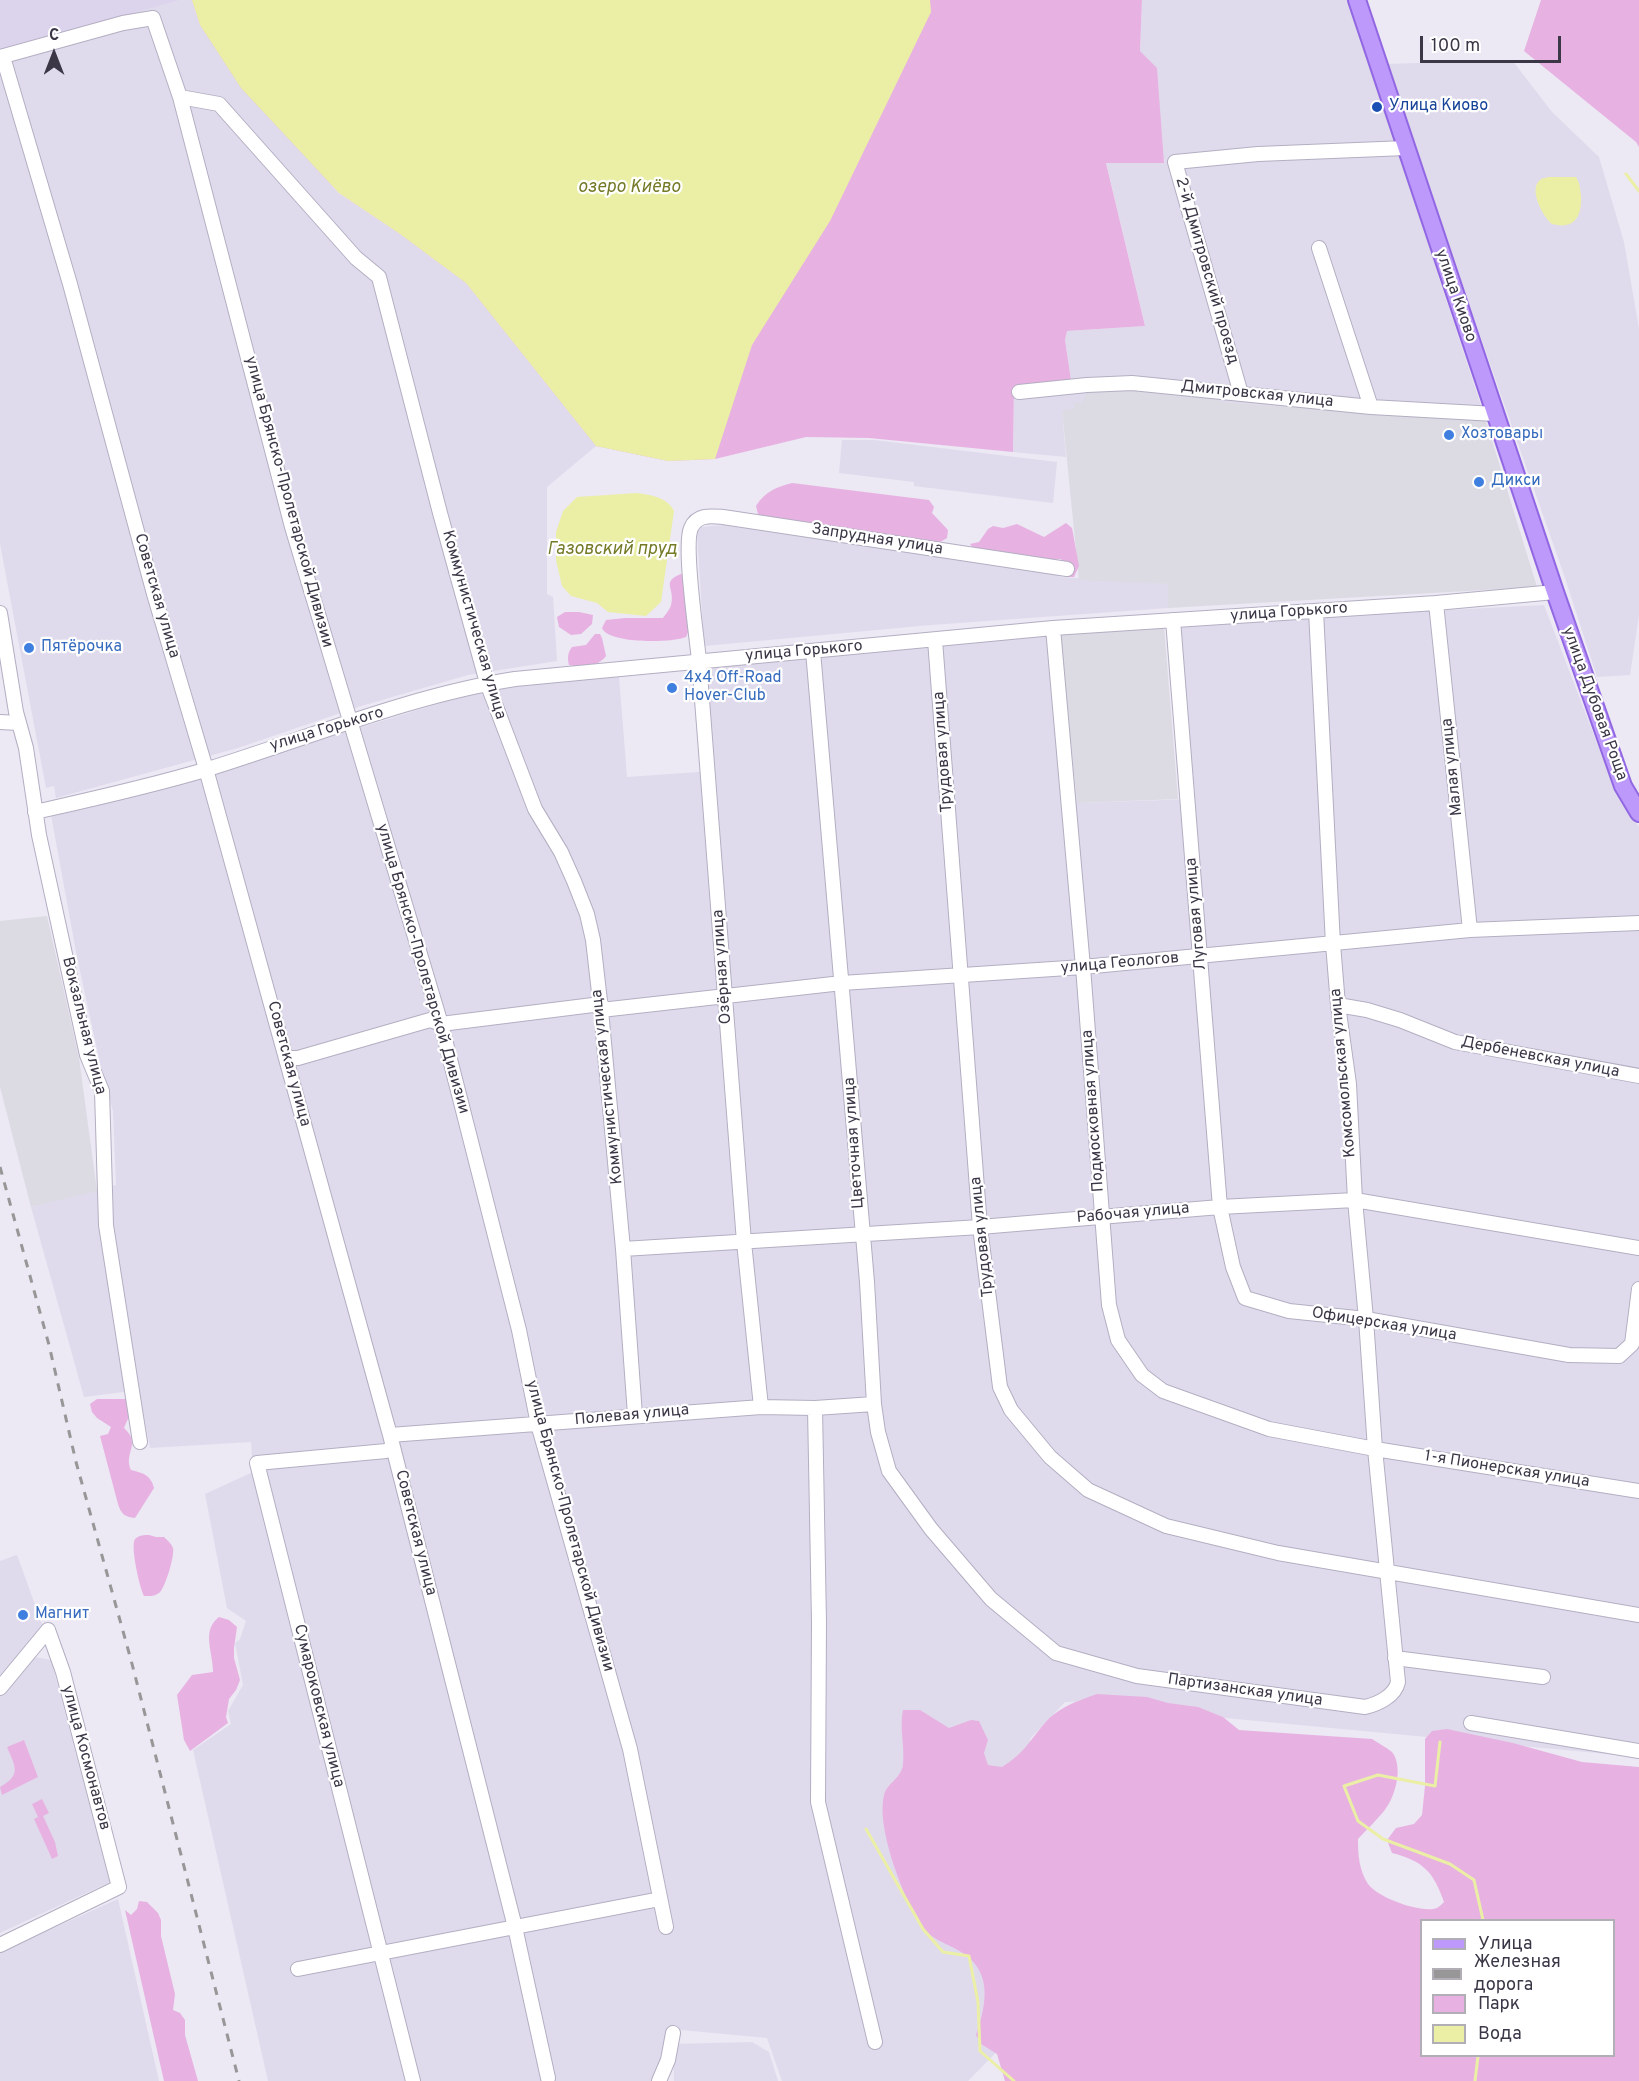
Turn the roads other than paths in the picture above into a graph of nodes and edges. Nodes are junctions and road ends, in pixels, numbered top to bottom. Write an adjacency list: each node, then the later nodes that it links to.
1 (1357, 0): 4 (main road, улица Киово)
2 (1, 57): 3 (street, улица Брянско-Пролетарской Дивизии); 25 (street, Советская улица)
3 (180, 97): 21 (street, Коммунистическая улица); 23 (street, улица Брянско-Пролетарской Дивизии)
4 (1406, 148): 7 (street, 2-й Дмитровский проезд); 9 (main road, улица Киово)
5 (1318, 248): 8 (street)
6 (1019, 392): 7 (street, Дмитровская улица)
7 (1241, 393): 8 (street, Дмитровская улица)
8 (1371, 407): 9 (street, Дмитровская улица)
9 (1495, 414): 12 (main road, улица Киово)
10 (691, 528): 11 (street, Запрудная улица); 20 (street, Озёрная улица)
11 (1067, 568)
12 (1555, 592): 13 (street, улица Горького); 27 (main road, улица Дубовая Роща)
13 (1436, 603): 14 (street, улица Горького); 29 (street, Малая улица)
14 (1316, 611): 16 (street, улица Горького); 30 (street, Комсомольская улица)
15 (0, 613): 24 (street, Вокзальная улица)
16 (1173, 620): 17 (street, улица Горького); 31 (street, Луговая улица)
17 (1053, 628): 18 (street, улица Горького); 32 (street, Подмосковная улица)
18 (935, 640): 19 (street, улица Горького); 33 (street, Трудовая улица)
19 (813, 651): 20 (street, улица Горького); 34 (street, Цветочная улица)
20 (699, 662): 21 (street, улица Горького); 35 (street, Озёрная улица)
21 (487, 683): 23 (street, улица Горького); 37 (street, Коммунистическая улица)
22 (0, 722): 24 (street)
23 (351, 722): 25 (street, улица Горького); 38 (street, улица Брянско-Пролетарской Дивизии)
24 (20, 723): 26 (street, Вокзальная улица)
25 (206, 769): 26 (street, улица Горького); 39 (street, Советская улица)
26 (35, 812): 59 (street, Вокзальная улица)
27 (1639, 813)
28 (1639, 923): 29 (street, улица Геологов)
29 (1470, 930): 30 (street, улица Геологов)
30 (1333, 944): 31 (street, улица Геологов); 36 (street, Комсомольская улица)
31 (1200, 957): 32 (street, улица Геологов); 42 (street, Луговая улица)
32 (1083, 967): 33 (street, улица Геологов); 43 (street, Подмосковная улица)
33 (962, 975): 34 (street, улица Геологов); 44 (street, Трудовая улица)
34 (842, 983): 35 (street, улица Геологов); 45 (street, Цветочная улица)
35 (725, 996): 37 (street, улица Геологов); 46 (street, Озёрная улица)
36 (1338, 1005): 40 (street, Дербеневская улица); 41 (street, Комсомольская улица)
37 (601, 1007): 38 (street, улица Геологов); 48 (street, Коммунистическая улица)
38 (441, 1024): 39 (street, улица Геологов); 57 (street, улица Брянско-Пролетарской Дивизии)
39 (287, 1058): 58 (street, Советская улица)
40 (1639, 1076)
41 (1355, 1200): 42 (street, Рабочая улица); 47 (street, Рабочая улица); 51 (street, Комсомольская улица)
42 (1220, 1207): 43 (street, Рабочая улица); 51 (street, Офицерская улица)
43 (1102, 1217): 44 (street, Рабочая улица); 60 (street, Подмосковная улица)
44 (980, 1227): 45 (street, Рабочая улица); 62 (street, Трудовая улица)
45 (862, 1234): 46 (street, Рабочая улица); 53 (street, Цветочная улица)
46 (744, 1242): 48 (street, Рабочая улица); 54 (street, Озёрная улица)
47 (1639, 1248)
48 (623, 1249): 56 (street, Коммунистическая улица)
49 (1639, 1289): 50 (street)
50 (1637, 1315): 52 (street)
51 (1366, 1319): 52 (street, Офицерская улица); 60 (street, Комсомольская улица)
52 (1635, 1349)
53 (874, 1404): 55 (street, Полевая улица); 63 (street, Цветочная улица)
54 (761, 1407): 55 (street, Полевая улица); 56 (street, Полевая улица)
55 (815, 1408): 77 (street)
56 (635, 1415): 57 (street, Полевая улица)
57 (538, 1424): 58 (street, Полевая улица); 70 (street, улица Брянско-Пролетарской Дивизии)
58 (392, 1441): 71 (street, Советская улица); 74 (street, Сумароковская улица)
59 (140, 1442)
60 (1375, 1449): 61 (street, 1-я Пионерская улица); 62 (street, Комсомольская улица)
61 (1639, 1491)
62 (1386, 1570): 64 (street); 65 (street, Партизанская улица)
63 (991, 1599): 65 (street, Партизанская улица)
64 (1639, 1615)
65 (1395, 1659): 66 (street)
66 (1543, 1677)
67 (0, 1688): 73 (street, улица Космонавтов)
68 (1471, 1723): 69 (street)
69 (1639, 1751)
70 (660, 1899): 71 (street); 72 (street, улица Брянско-Пролетарской Дивизии)
71 (515, 1927): 74 (street); 78 (street, Советская улица)
72 (666, 1927)
73 (0, 1945)
74 (381, 1953): 75 (street); 79 (street, Сумароковская улица)
75 (298, 1970)
76 (673, 2033): 80 (street)
77 (875, 2042)
78 (548, 2078)
79 (413, 2081)
80 (659, 2081)

